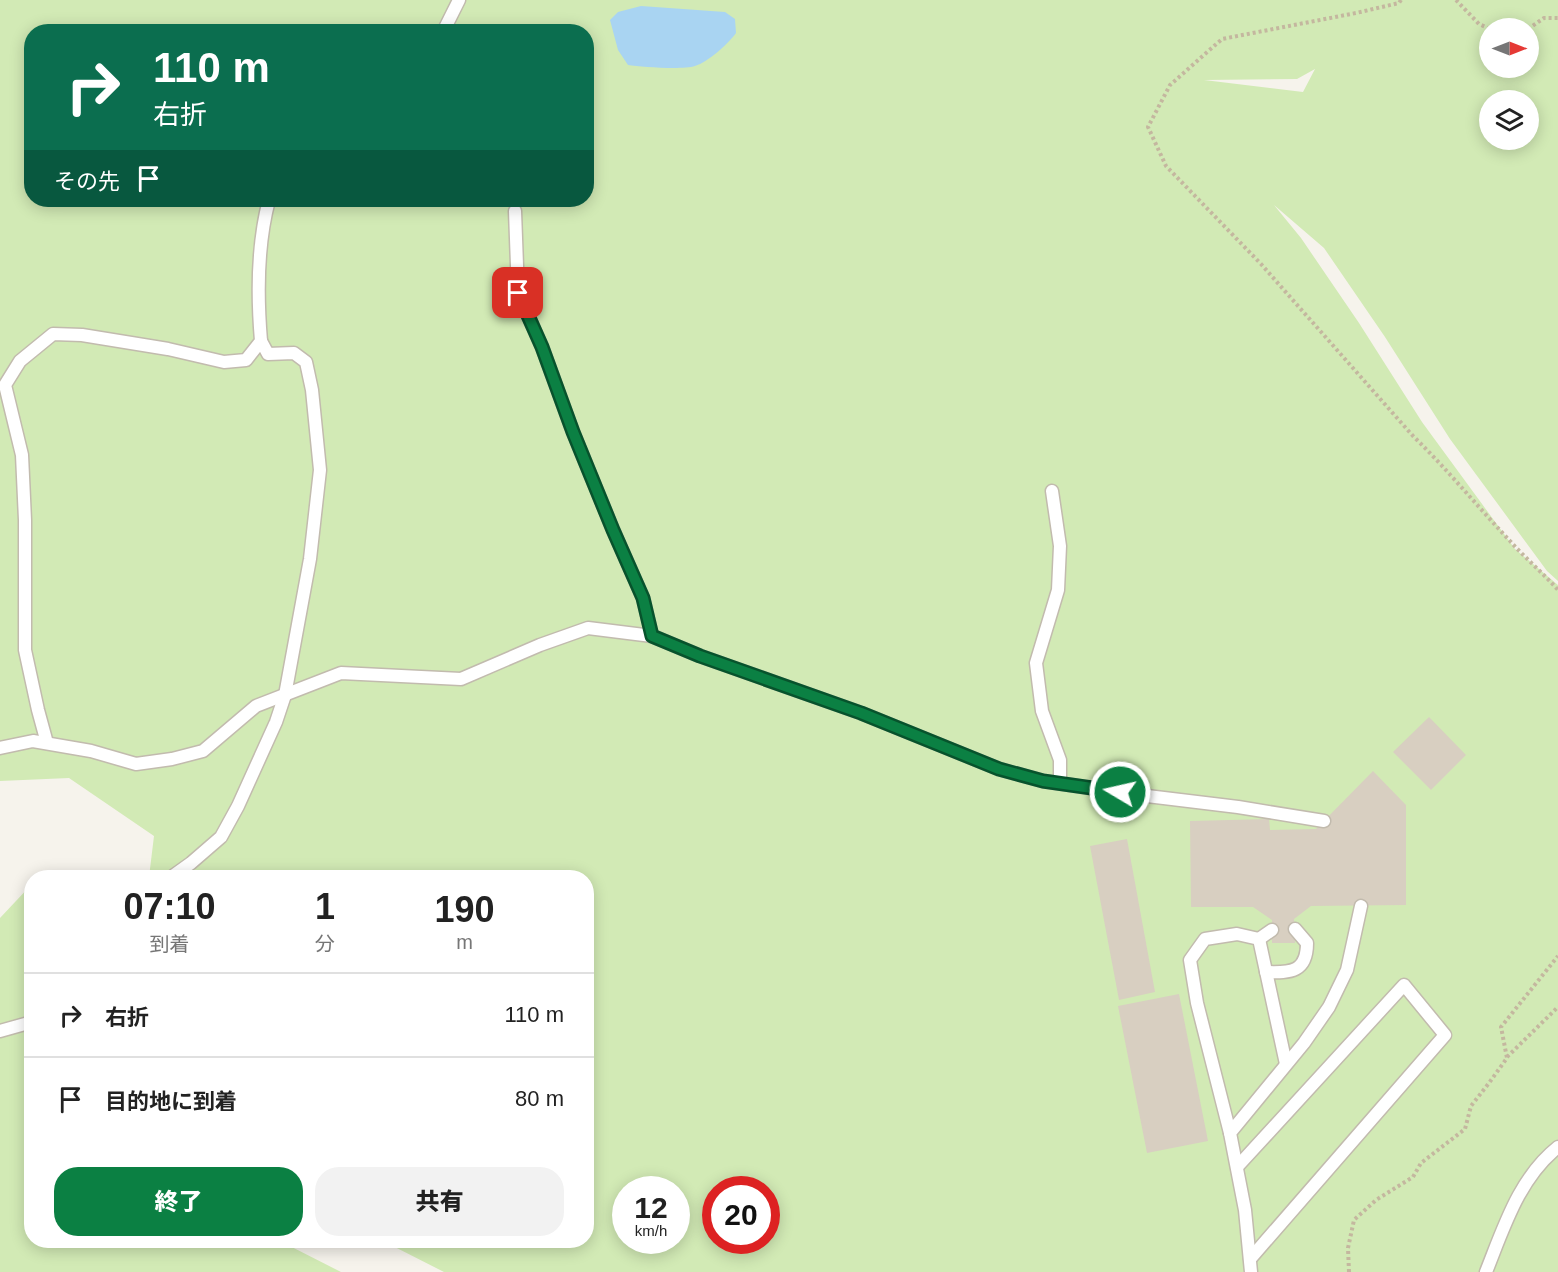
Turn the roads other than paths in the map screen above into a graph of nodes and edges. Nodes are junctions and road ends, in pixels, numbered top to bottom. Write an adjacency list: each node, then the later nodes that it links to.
1 (459, 0): 2 (lane)
2 (447, 24)
3 (267, 207): 5 (lane)
4 (515, 212): 7 (lane)
5 (261, 341): 8 (lane); 9 (lane)
6 (1052, 491): 11 (lane)
7 (652, 636): 8 (lane); 11 (lane)
8 (285, 695): 9 (lane); 13 (lane)
9 (47, 743): 10 (lane)
10 (0, 748)
11 (1060, 783): 12 (lane)
12 (1324, 821)
13 (181, 870)
14 (1360, 906): 21 (lane)
15 (1295, 929): 18 (lane)
16 (1272, 930): 17 (lane)
17 (1259, 939): 18 (lane); 22 (lane)
18 (1266, 972): 21 (lane)
19 (24, 1024): 20 (lane)
20 (0, 1031)
21 (1286, 1064): 22 (lane)
22 (1230, 1133): 24 (lane)
23 (1558, 1147): 26 (lane)
24 (1236, 1167): 25 (lane); 25 (lane)
25 (1251, 1266)
26 (1486, 1272)

